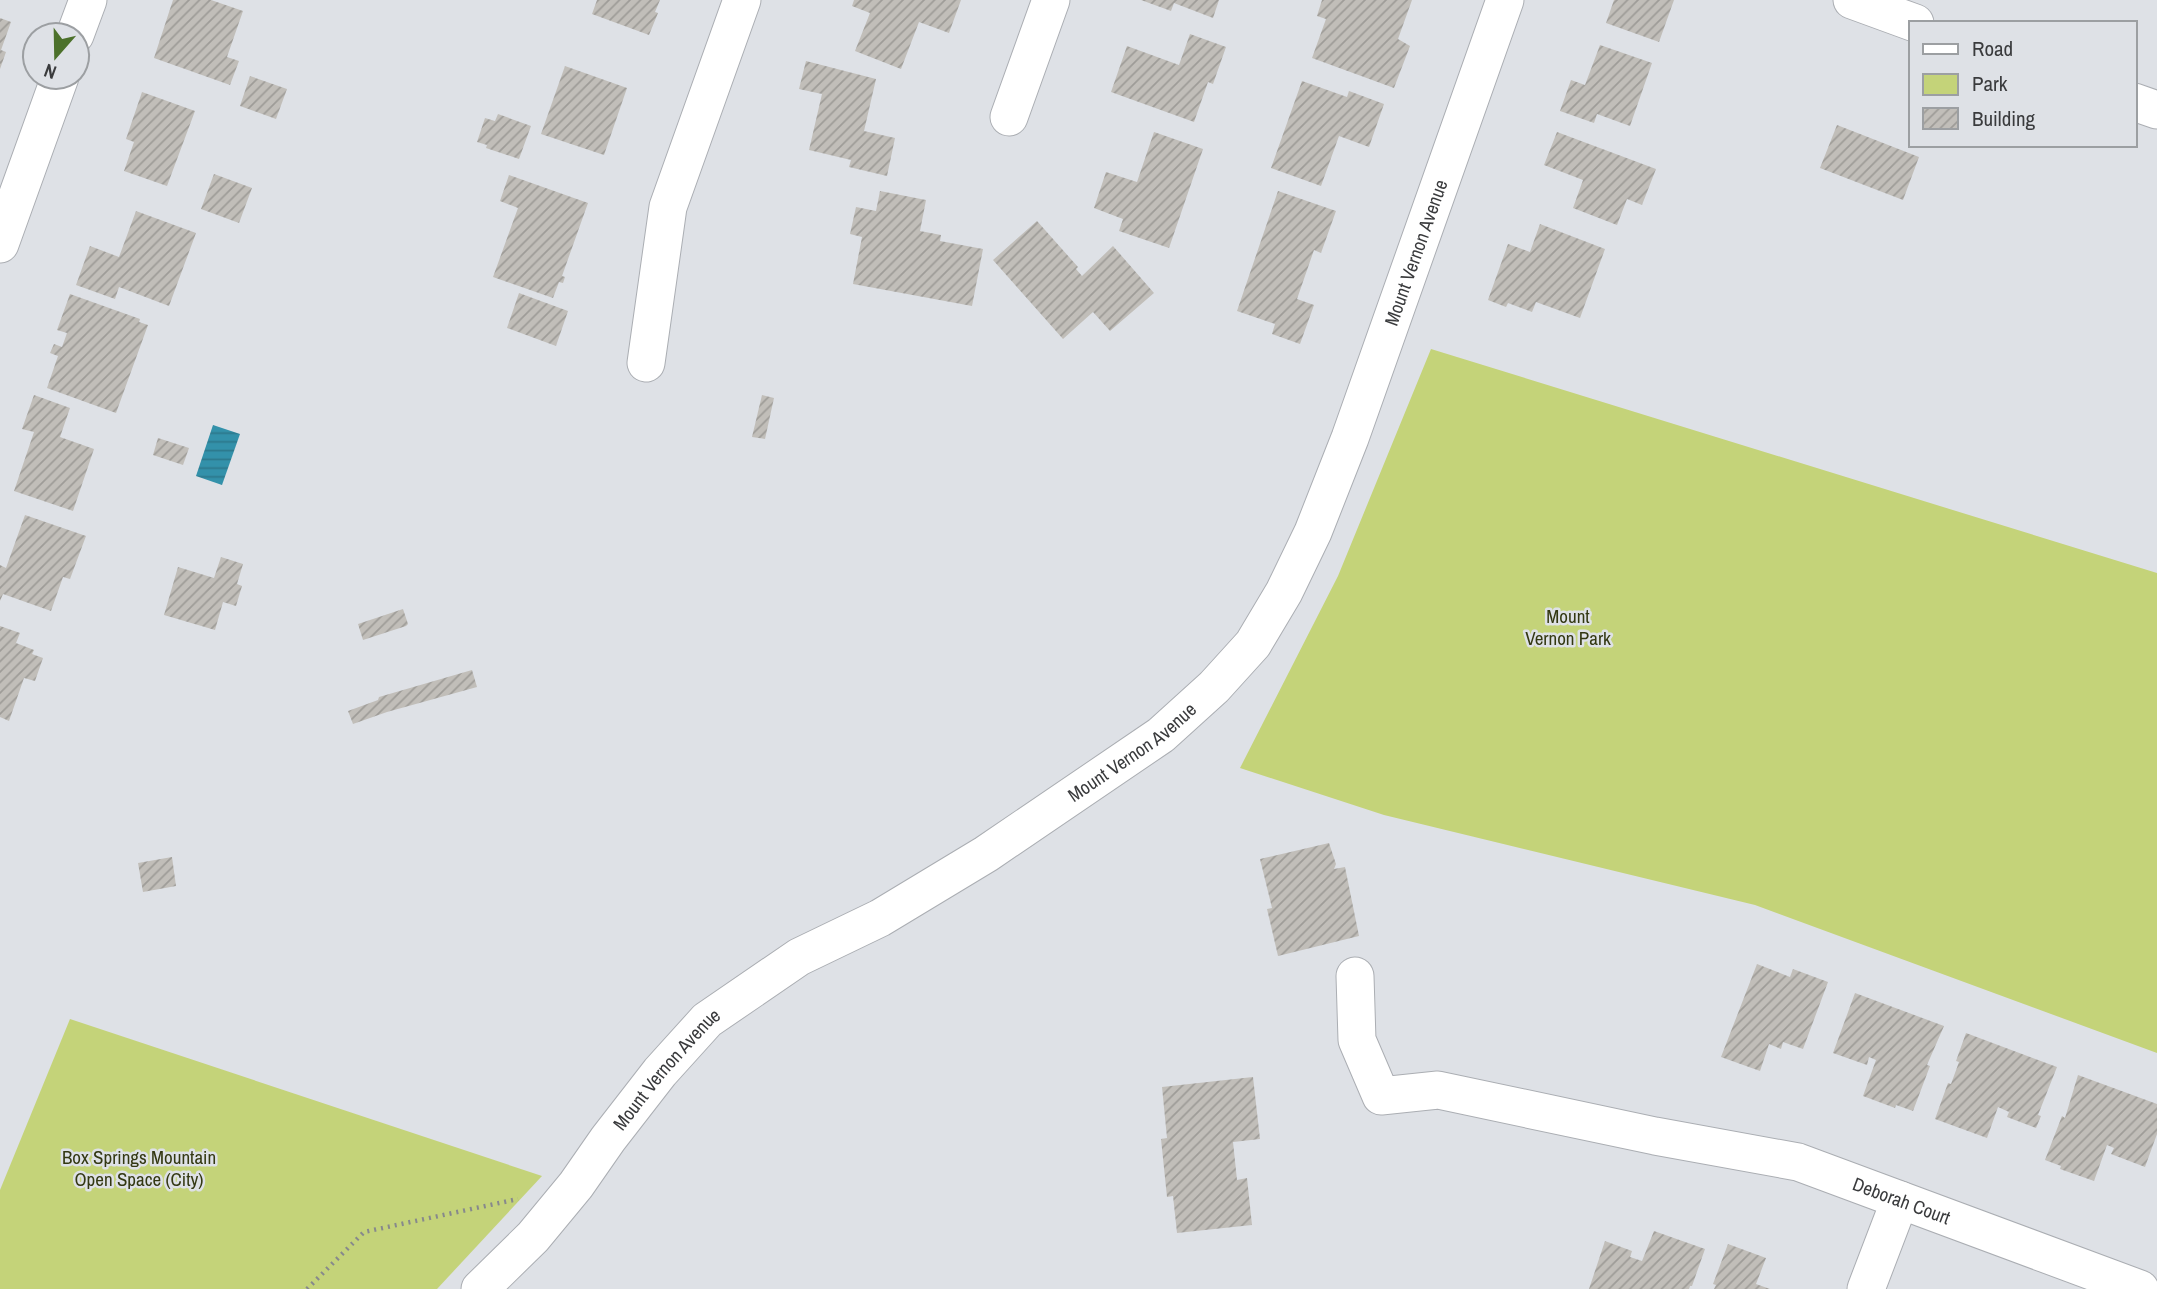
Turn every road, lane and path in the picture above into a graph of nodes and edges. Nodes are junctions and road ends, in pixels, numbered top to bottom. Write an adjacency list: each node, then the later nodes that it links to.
1 (88, 0): 6 (street)
2 (742, 0): 13 (street)
3 (1051, 0): 11 (street)
4 (1505, 0): 18 (street, Mount Vernon Avenue)
5 (1852, 0): 7 (street)
6 (80, 21)
7 (1910, 21)
8 (55, 91): 12 (street)
9 (2136, 103): 10 (street)
10 (2157, 110)
11 (1009, 117)
12 (0, 244)
13 (646, 363)
14 (1355, 976): 16 (street, Deborah Court)
15 (521, 1199): 17 (path)
16 (1899, 1200): 19 (street); 20 (street, Deborah Court)
17 (307, 1289)
18 (480, 1289)
19 (1866, 1289)
20 (2140, 1289)

